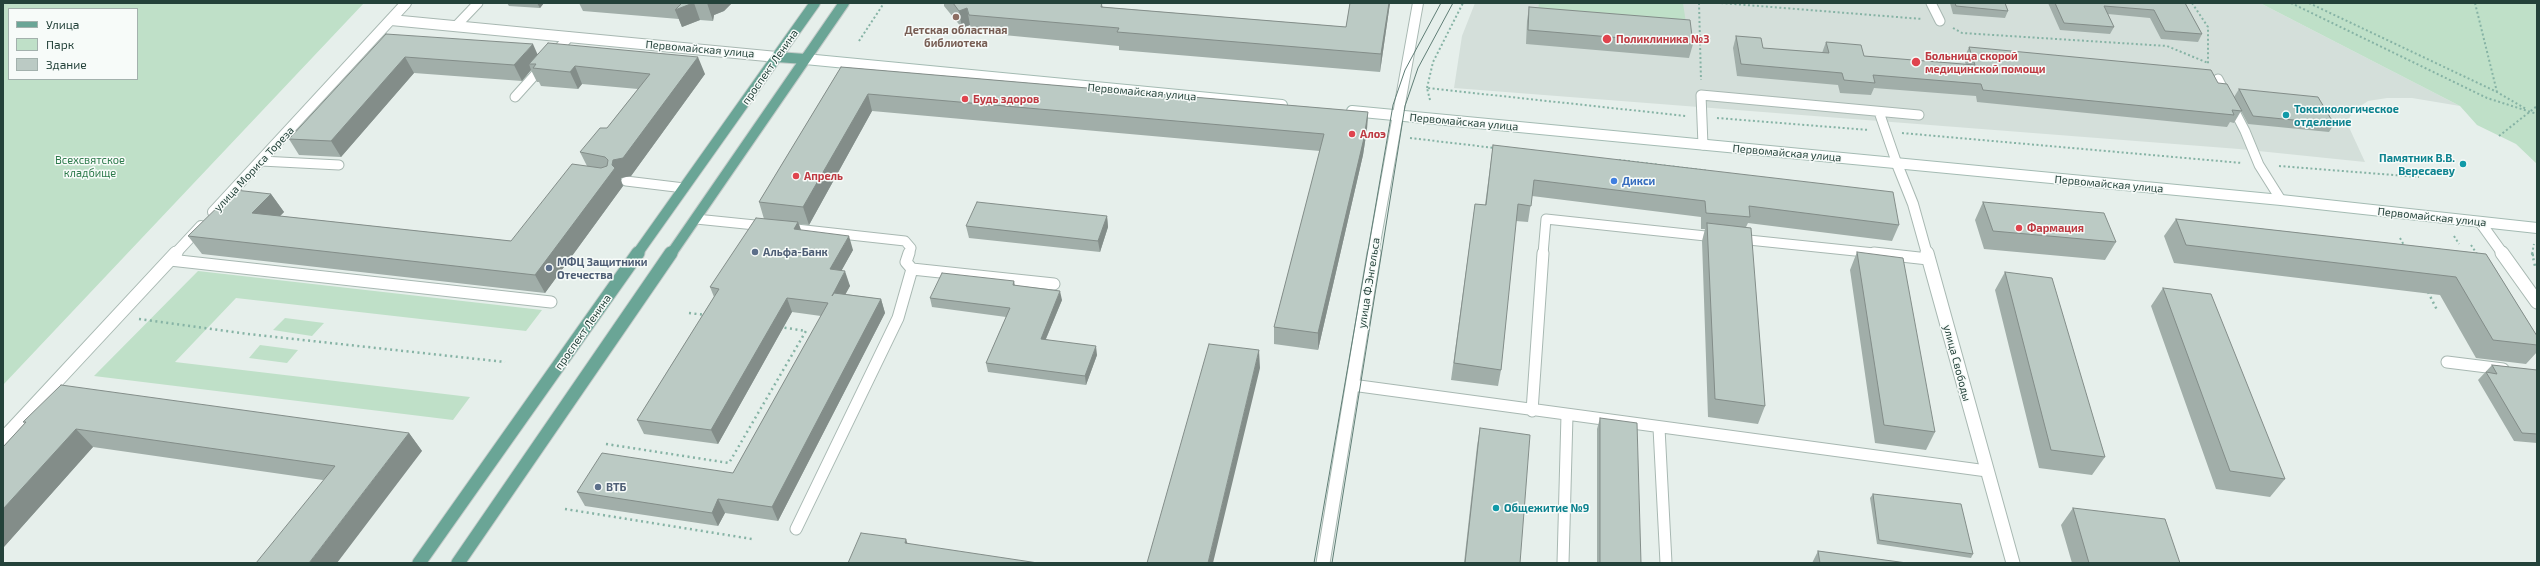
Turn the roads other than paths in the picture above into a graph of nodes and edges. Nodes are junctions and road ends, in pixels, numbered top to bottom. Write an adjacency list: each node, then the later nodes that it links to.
1 (406, 3): 7 (street, улица Мориса Тореза)
2 (478, 3): 9 (lane)
3 (815, 3): 11 (main road, проспект Ленина)
4 (844, 3): 12 (main road)
5 (1418, 3): 19 (street, улица Ф.Энгельса)
6 (1931, 3): 8 (lane)
7 (391, 20): 9 (street, Первомайская улица); 21 (street, улица Мориса Тореза)
8 (1940, 21)
9 (456, 26): 10 (street, Первомайская улица)
10 (569, 37): 11 (street, Первомайская улица); 14 (lane)
11 (777, 57): 12 (main road, Первомайская улица); 25 (main road, проспект Ленина)
12 (805, 60): 15 (street, Первомайская улица); 27 (main road)
13 (2218, 79): 26 (lane)
14 (515, 97)
15 (1295, 106)
16 (1342, 110): 19 (street, Первомайская улица)
17 (1879, 112): 18 (lane); 20 (lane); 22 (lane)
18 (1919, 115)
19 (1397, 116): 20 (street, Первомайская улица); 38 (street, улица Ф.Энгельса)
20 (1703, 145): 22 (street, Первомайская улица)
21 (261, 161): 23 (lane); 31 (street, улица Мориса Тореза)
22 (1897, 164): 26 (street, Первомайская улица); 30 (street, улица Свободы)
23 (339, 165)
24 (626, 182): 25 (lane)
25 (684, 188): 45 (main road, проспект Ленина)
26 (2281, 200): 28 (street, Первомайская улица)
27 (696, 219): 32 (lane); 46 (main road)
28 (2480, 222): 29 (street, Первомайская улица); 35 (street)
29 (2537, 228)
30 (1928, 259): 39 (lane); 43 (street, улица Свободы)
31 (170, 260): 34 (lane); 42 (street, улица Мориса Тореза)
32 (912, 269): 33 (lane); 44 (lane)
33 (1054, 284)
34 (551, 302)
35 (2537, 302)
36 (2447, 362): 37 (lane)
37 (2515, 370)
38 (1352, 385): 39 (lane); 47 (street, улица Ф.Энгельса)
39 (1532, 411): 40 (lane)
40 (1567, 415): 41 (lane); 48 (lane)
41 (1659, 428): 43 (lane); 49 (lane)
42 (3, 440)
43 (1986, 471): 50 (street, улица Свободы)
44 (796, 529)
45 (419, 563)
46 (458, 563)
47 (1323, 563)
48 (1564, 563)
49 (1666, 563)
50 (2013, 563)

